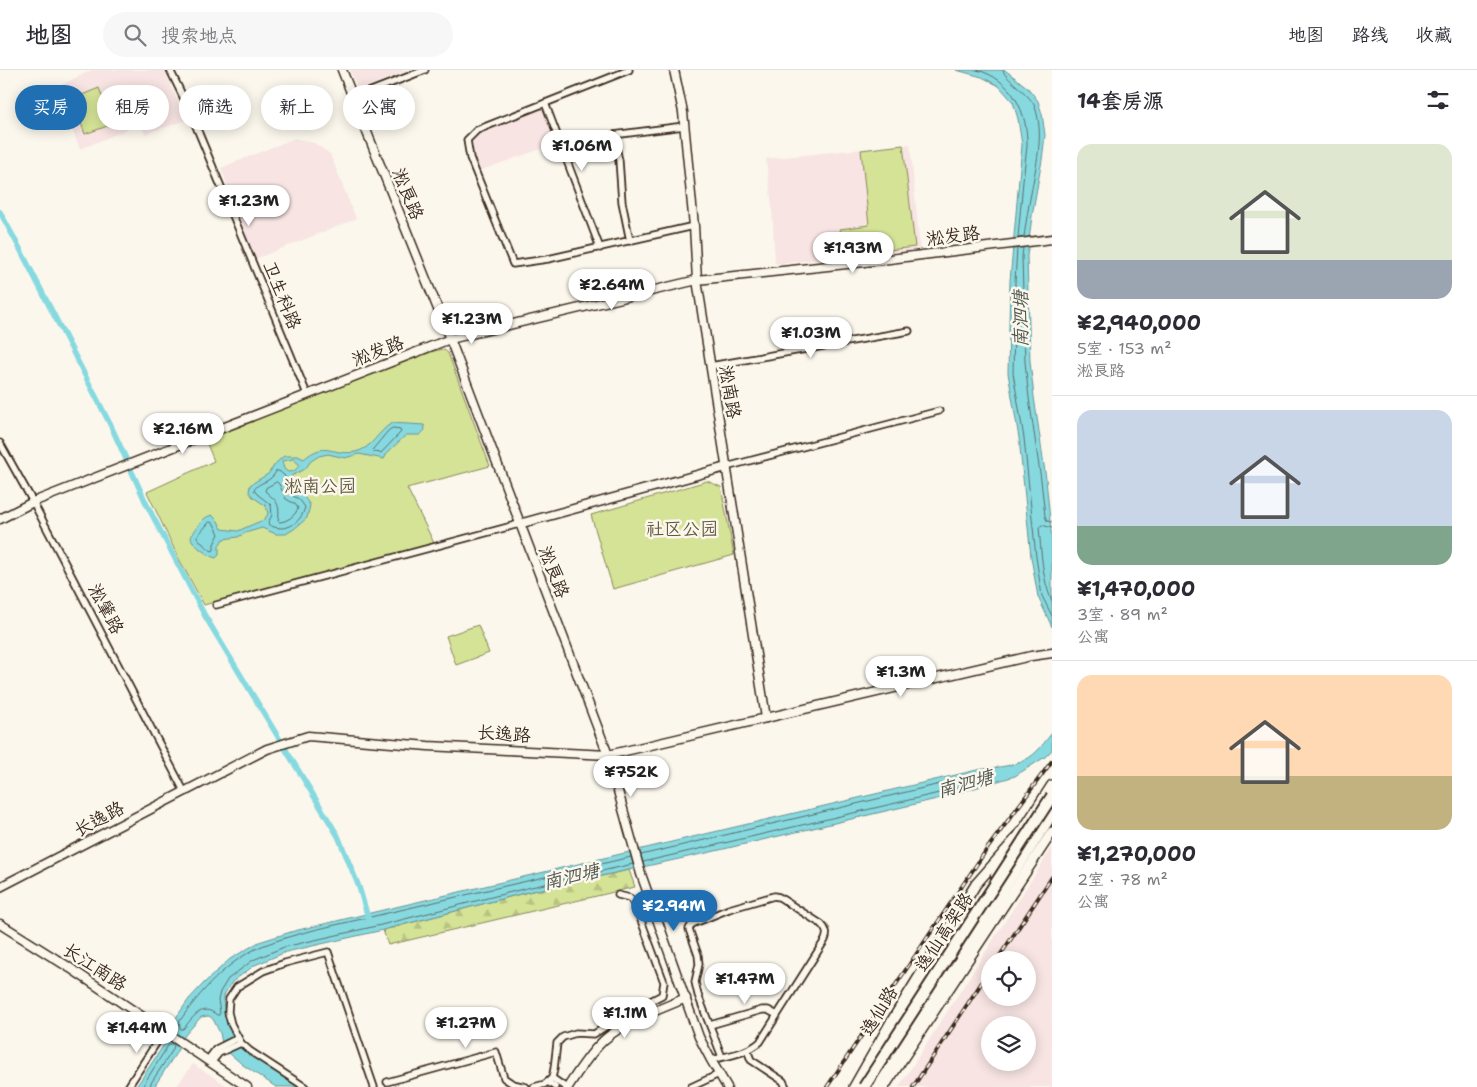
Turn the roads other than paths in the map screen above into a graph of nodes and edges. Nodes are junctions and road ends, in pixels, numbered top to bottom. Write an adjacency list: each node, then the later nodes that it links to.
1 (170, 70): 21 (street, 卫生科路)
2 (342, 70): 6 (street, 淞良路)
3 (425, 70): 7 (street)
4 (629, 70): 8 (street)
5 (674, 70): 9 (street, 淞南路)
6 (348, 85)
7 (386, 85)
8 (545, 104): 12 (street); 16 (street)
9 (684, 126): 11 (street); 13 (street, 淞南路)
10 (366, 130): 19 (street, 淞良路)
11 (613, 135): 12 (street); 15 (street)
12 (563, 153): 16 (street)
13 (694, 226): 15 (street); 17 (street, 淞南路)
14 (1052, 239): 17 (street, 淞发路)
15 (630, 241): 16 (street)
16 (600, 248)
17 (697, 280): 19 (street, 淞发路); 20 (street, 淞南路)
18 (909, 331): 20 (street)
19 (450, 339): 21 (street, 淞发路); 27 (street, 淞良路)
20 (710, 366): 24 (street, 淞南路)
21 (307, 394): 25 (street, 淞发路)
22 (939, 411): 24 (street)
23 (0, 443): 25 (street, 淞肇路)
24 (726, 467): 27 (street); 32 (street, 淞南路)
25 (33, 502): 26 (street, 淞发路); 35 (street, 淞肇路)
26 (0, 519)
27 (519, 524): 28 (street); 33 (street, 淞良路)
28 (216, 605)
29 (1052, 646): 31 (street, 长逸路)
30 (1052, 653): 31 (street, 长逸路)
31 (1031, 656): 32 (street, 长逸路)
32 (766, 718): 33 (street, 长逸路)
33 (608, 755): 35 (street, 长逸路); 43 (street, 淞良路)
34 (1052, 785): 39 (main road, 逸仙路)
35 (184, 791): 40 (street, 长逸路)
36 (1052, 796): 67 (highway, 逸仙高架路, bridge)
37 (1052, 814): 68 (highway, 逸仙高架路)
38 (1052, 832): 69 (main road)
39 (1021, 833): 66 (main road, 逸仙路); 67 (main road, 逸仙路); 67 (highway)
40 (0, 886)
41 (618, 895): 53 (street)
42 (0, 924): 46 (street, 长江南路)
43 (686, 998): 50 (street, 淞良路); 62 (street)
44 (777, 1015): 45 (street); 45 (street); 48 (street)
45 (710, 1025): 49 (street)
46 (167, 1033): 51 (street, 长江南路); 55 (street)
47 (237, 1041): 51 (street); 57 (street); 58 (street)
48 (747, 1050): 49 (street); 65 (street)
49 (722, 1057): 50 (street)
50 (711, 1060): 52 (street, 淞良路)
51 (209, 1062): 56 (street, 长江南路)
52 (719, 1074): 63 (street); 64 (street, 淞良路)
53 (550, 1080): 60 (street); 61 (street); 62 (street)
54 (387, 1082): 59 (street)
55 (128, 1087)
56 (247, 1087)
57 (305, 1087)
58 (374, 1087)
59 (526, 1087)
60 (534, 1087)
61 (555, 1087)
62 (567, 1087)
63 (690, 1087)
64 (727, 1087)
65 (786, 1087)
66 (854, 1087)
67 (864, 1087)
68 (876, 1087)
69 (884, 1087)

